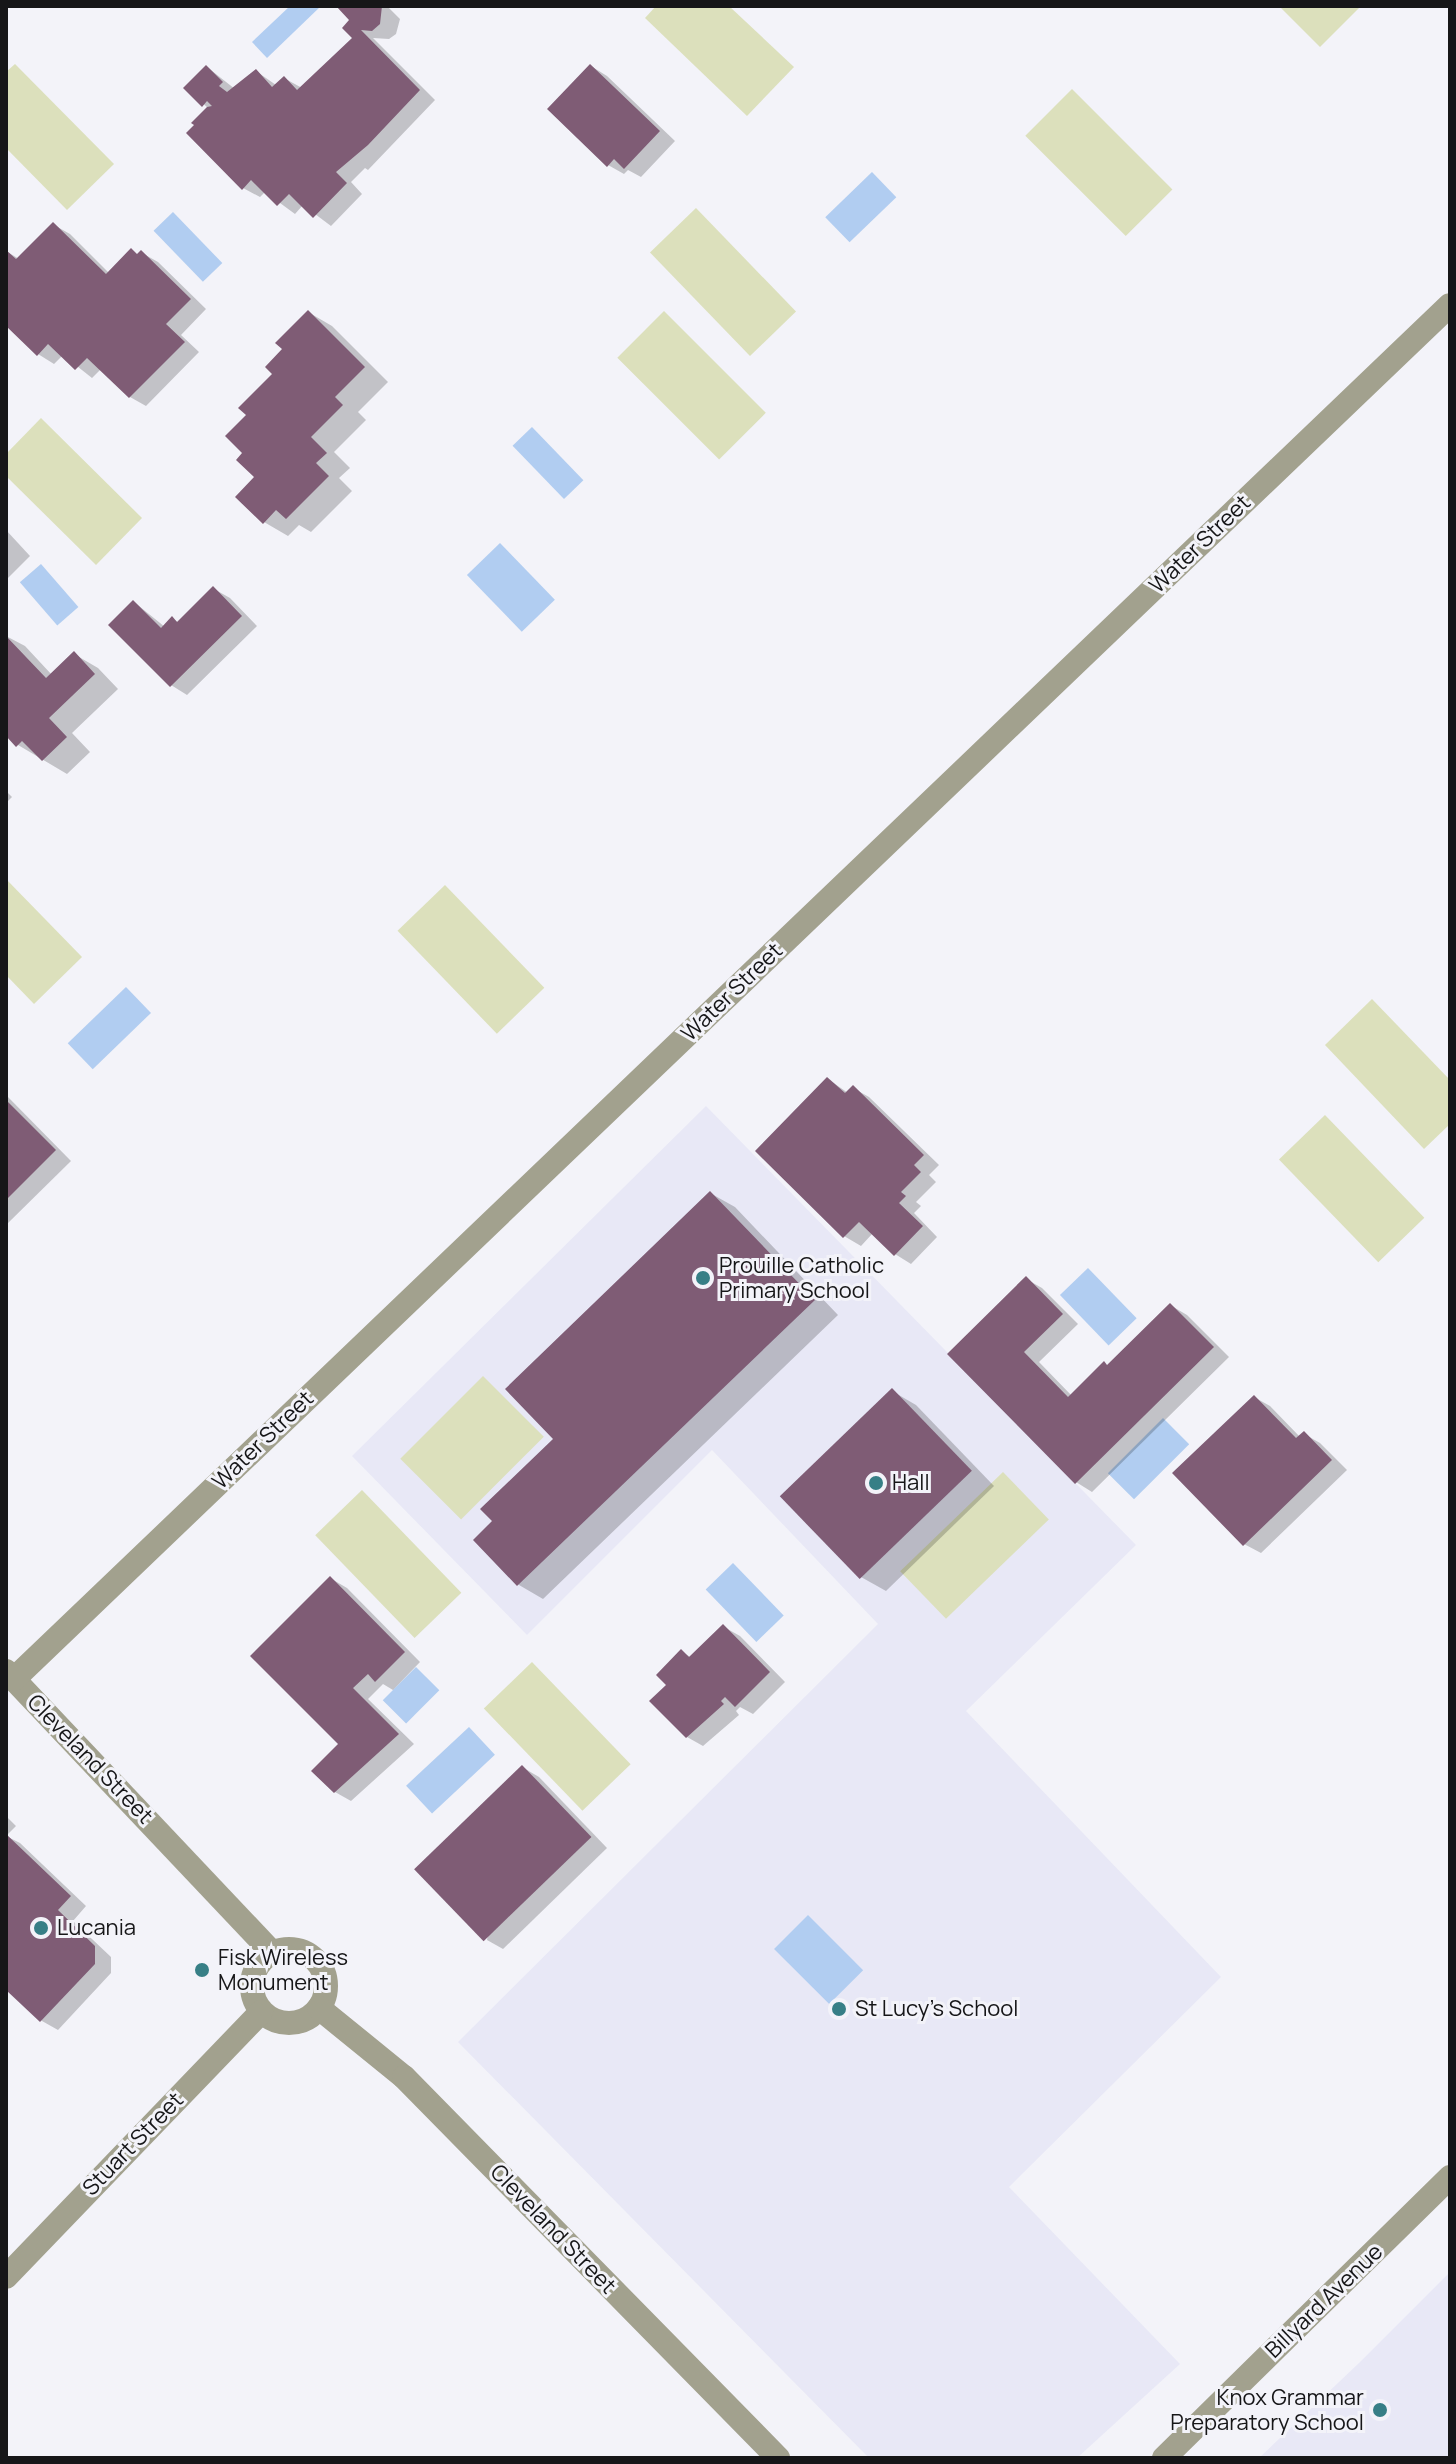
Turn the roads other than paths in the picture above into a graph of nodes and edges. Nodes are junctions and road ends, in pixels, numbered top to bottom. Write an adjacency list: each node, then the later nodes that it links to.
1 (1450, 305): 2 (street, Water Street)
2 (10, 1675): 3 (street, Cleveland Street)
3 (272, 1952): 4 (street); 5 (street)
4 (319, 2008): 5 (street); 8 (street, Cleveland Street)
5 (261, 2012): 7 (street, Stuart Street)
6 (1450, 2177): 9 (street, Billyard Avenue)
7 (6, 2277)
8 (778, 2458)
9 (1164, 2458)

